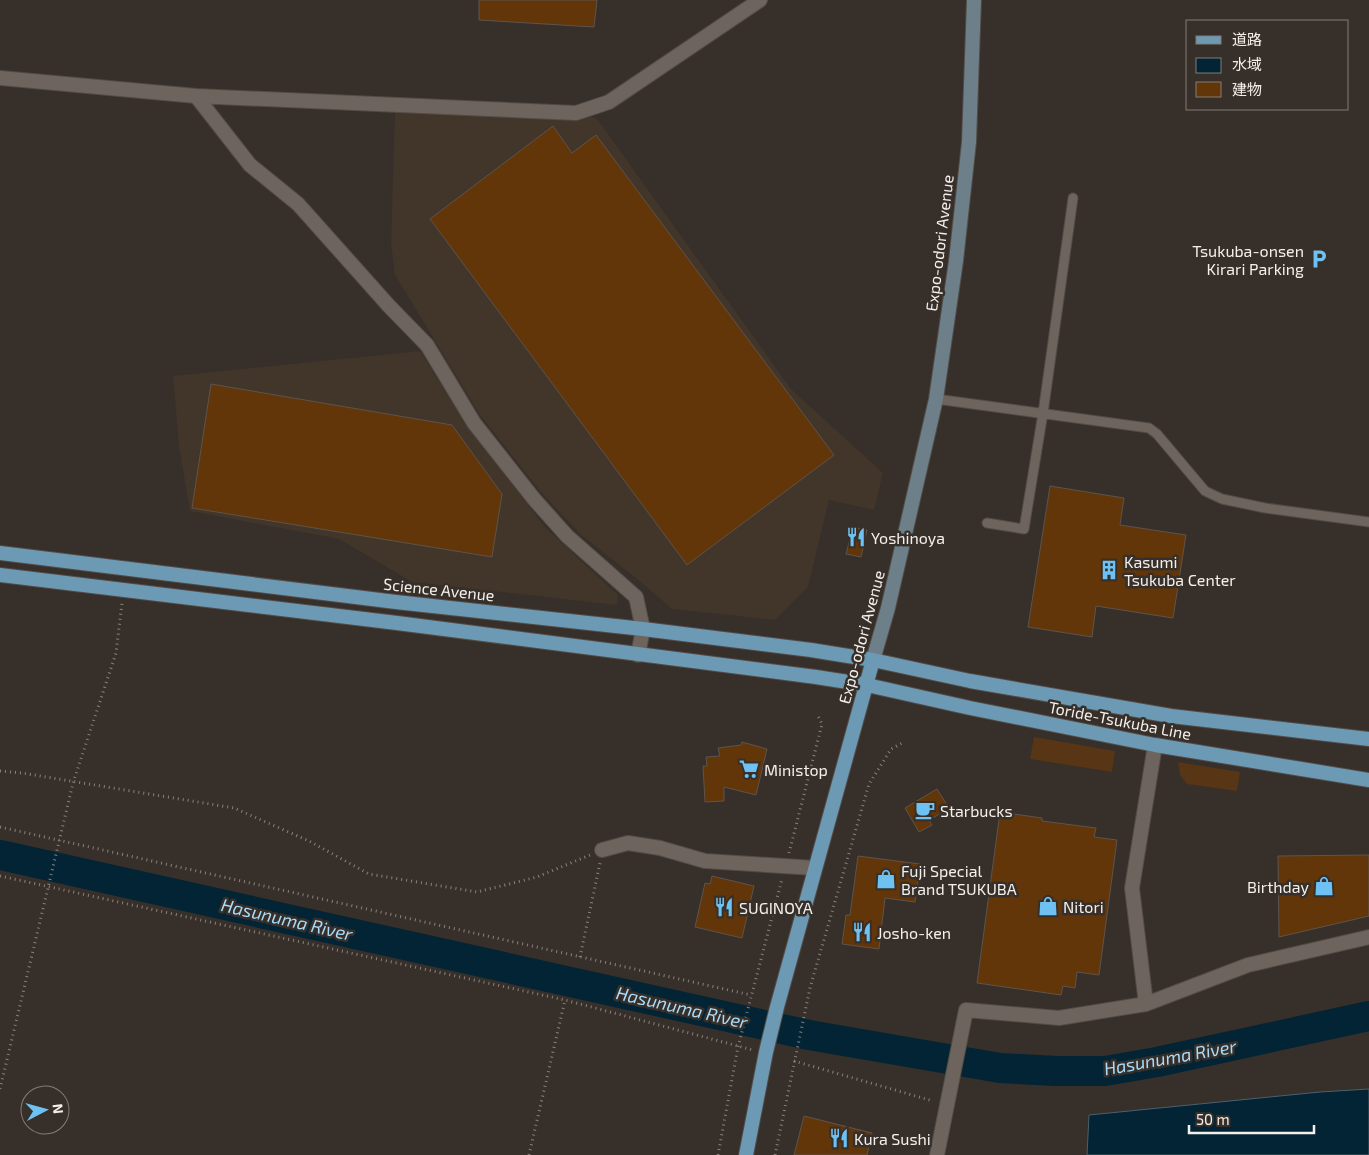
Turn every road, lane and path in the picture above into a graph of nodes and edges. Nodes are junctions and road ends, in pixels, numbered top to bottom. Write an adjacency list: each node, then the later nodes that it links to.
1 (760, 0): 4 (street)
2 (974, 0): 6 (main road, Expo-odori Avenue)
3 (0, 78): 4 (street)
4 (196, 96): 13 (street)
5 (1073, 198): 7 (lane)
6 (936, 399): 7 (lane); 15 (main road, Expo-odori Avenue)
7 (1043, 413): 8 (lane); 9 (lane)
8 (1369, 522)
9 (987, 523)
10 (0, 553): 13 (main road, Science Avenue)
11 (0, 576): 12 (main road)
12 (124, 589): 14 (main road); 22 (path)
13 (643, 629): 14 (street); 15 (main road, Science Avenue)
14 (638, 655): 16 (main road)
15 (873, 660): 16 (main road, Expo-odori Avenue); 17 (main road, Toride-Tsukuba Line)
16 (867, 686): 19 (main road, Toride-Tsukuba Line); 26 (main road, Expo-odori Avenue)
17 (1369, 739)
18 (904, 742): 35 (path)
19 (1155, 745): 21 (main road, Toride-Tsukuba Line); 32 (street)
20 (0, 771): 22 (path)
21 (1369, 780)
22 (74, 783): 24 (path); 25 (path)
23 (0, 828): 24 (path)
24 (60, 841): 28 (path); 30 (path)
25 (602, 850): 26 (street); 30 (path)
26 (815, 868): 34 (main road, Expo-odori Avenue)
27 (0, 876): 28 (path)
28 (48, 886): 31 (path); 36 (path)
29 (1369, 938): 32 (street)
30 (580, 957): 33 (path)
31 (564, 1000): 33 (path); 38 (path)
32 (1146, 1004): 42 (street)
33 (738, 1046): 34 (path); 39 (path)
34 (767, 1048): 40 (main road, Expo-odori Avenue)
35 (794, 1062): 37 (path); 41 (path)
36 (0, 1089)
37 (937, 1102)
38 (530, 1155)
39 (718, 1155)
40 (746, 1155)
41 (774, 1155)
42 (937, 1155)

